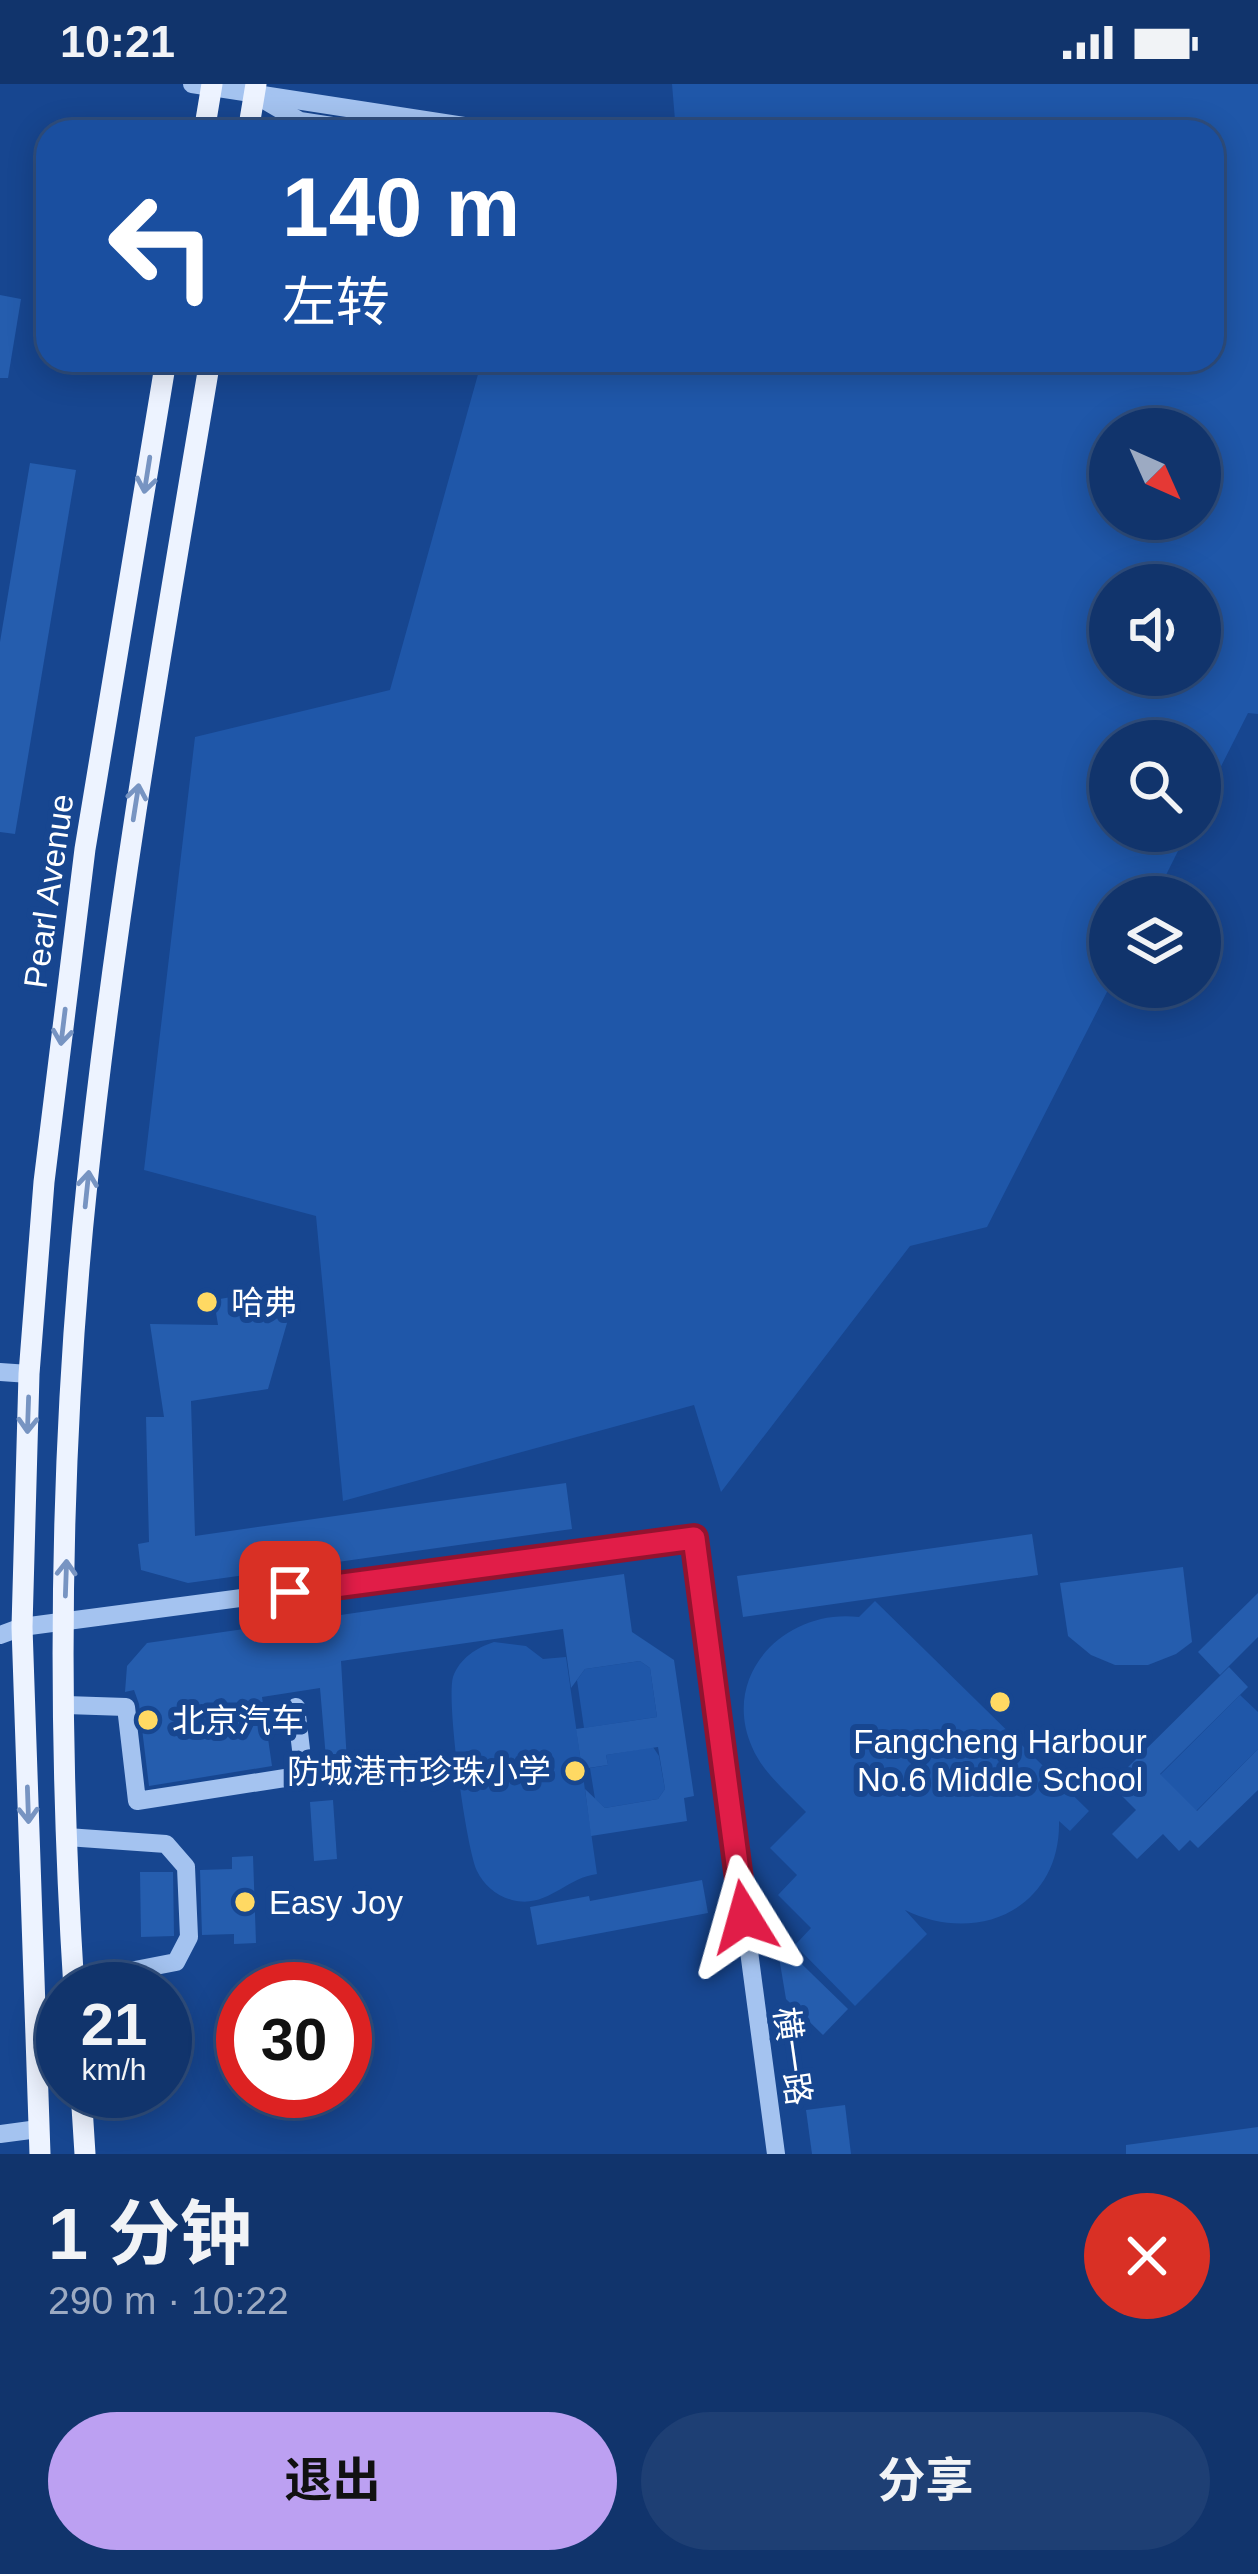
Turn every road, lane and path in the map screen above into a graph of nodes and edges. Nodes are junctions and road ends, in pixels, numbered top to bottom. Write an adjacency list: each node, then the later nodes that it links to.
1 (205, 85): 2 (street); 3 (main road)
2 (255, 89): 4 (main road); 5 (street); 6 (street)
3 (204, 120)
4 (250, 120)
5 (299, 120)
6 (434, 120)
7 (164, 372): 10 (main road, Pearl Avenue, one-way to 10)
8 (208, 372): 11 (main road, one-way to 8)
9 (0, 1372): 10 (street)
10 (29, 1374): 12 (main road, Pearl Avenue, one-way to 12)
11 (65, 1622): 12 (street); 14 (main road); 24 (street, 横一路)
12 (22, 1627): 13 (street); 20 (main road, Pearl Avenue, one-way to 20)
13 (0, 1635)
14 (66, 1705): 15 (street); 16 (main road)
15 (296, 1706)
16 (67, 1837): 17 (main road); 18 (street)
17 (73, 1962)
18 (176, 1962)
19 (83, 2118): 23 (main road)
20 (38, 2129): 21 (street); 22 (main road, Pearl Avenue)
21 (0, 2134)
22 (40, 2154)
23 (86, 2154)
24 (776, 2154)

